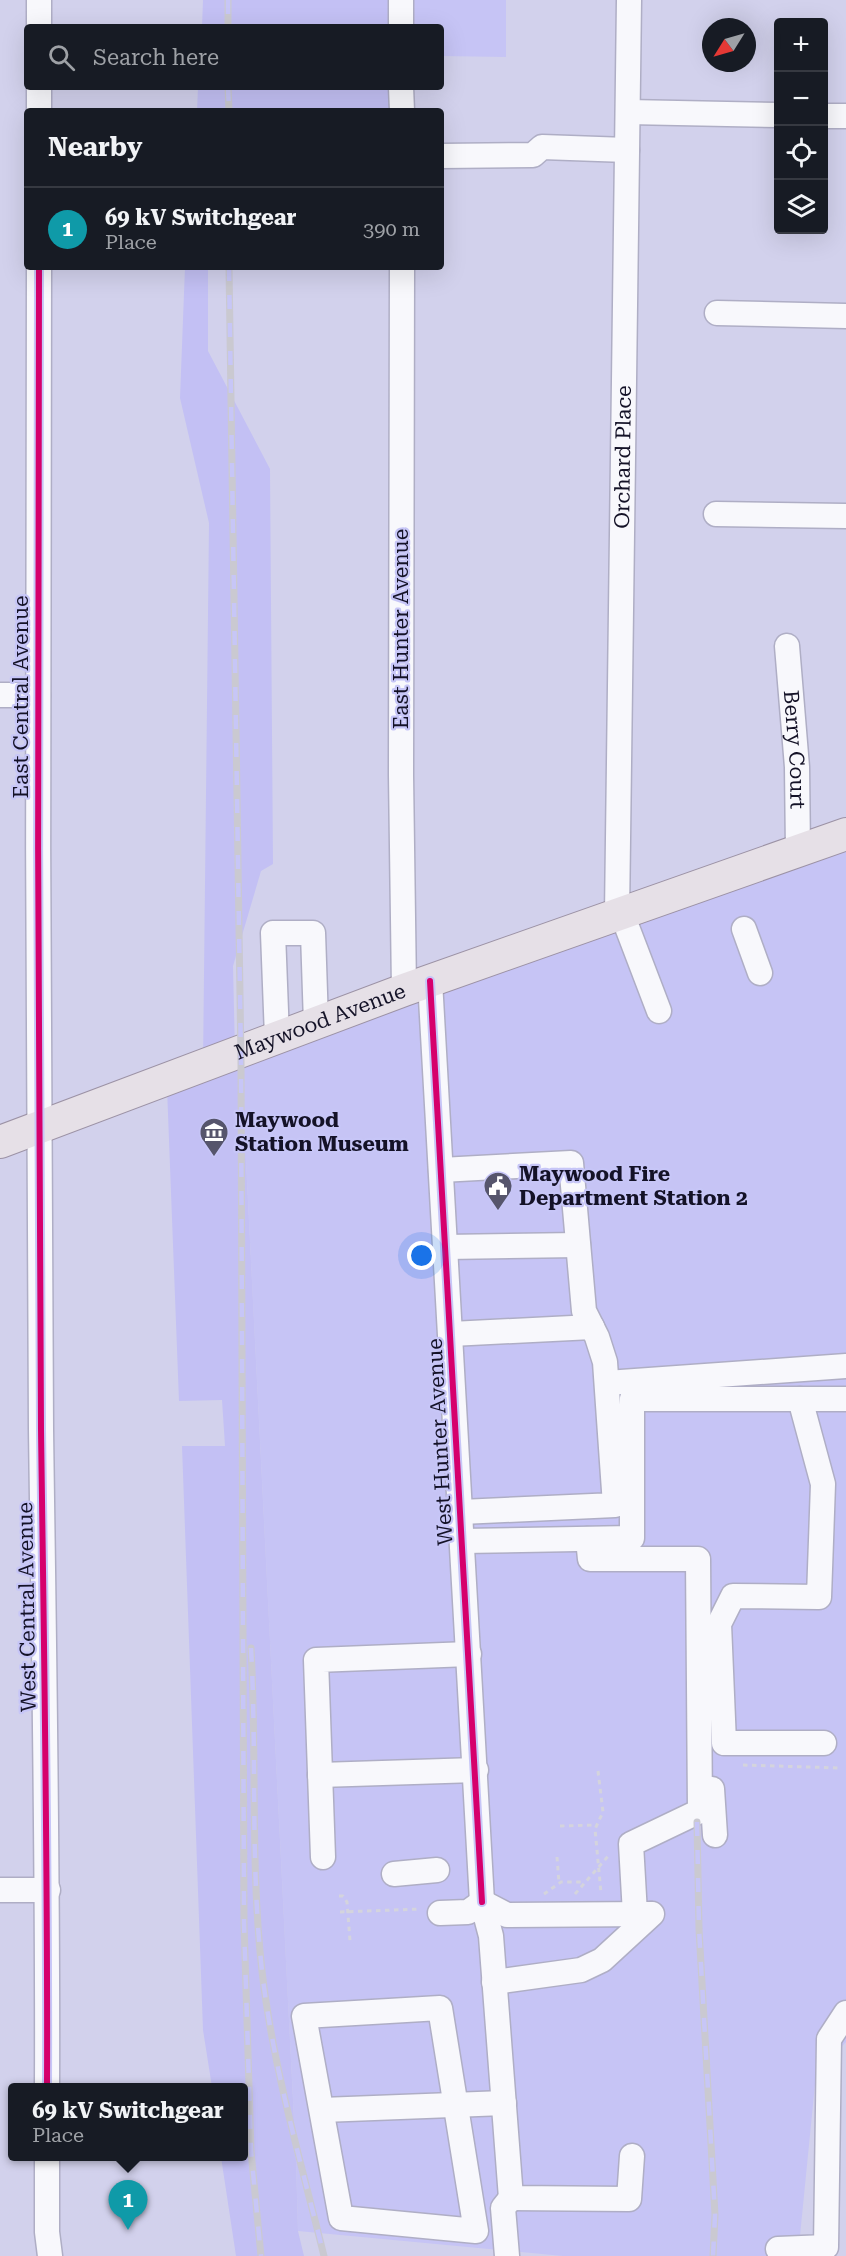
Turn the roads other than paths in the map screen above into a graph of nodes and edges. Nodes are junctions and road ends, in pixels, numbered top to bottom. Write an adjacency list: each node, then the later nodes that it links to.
1 (39, 0): 4 (street)
2 (401, 0): 5 (street)
3 (629, 0): 10 (street, Orchard Place)
4 (39, 24)
5 (401, 24)
6 (39, 90): 8 (street)
7 (402, 90): 9 (street)
8 (39, 108)
9 (402, 108)
10 (628, 112): 11 (street); 14 (street, Orchard Place)
11 (774, 115)
12 (828, 116): 13 (street)
13 (846, 116)
14 (627, 150): 15 (street); 27 (street, Orchard Place)
15 (444, 156)
16 (39, 270): 24 (street, East Central Avenue)
17 (402, 270): 30 (street, East Hunter Avenue)
18 (717, 313): 19 (street)
19 (846, 316)
20 (716, 514): 21 (street)
21 (846, 516)
22 (788, 646): 26 (street, Berry Court)
23 (0, 695): 24 (street)
24 (38, 695): 34 (street, East Central Avenue)
25 (846, 834): 26 (main road, Maywood Avenue)
26 (798, 852): 27 (main road, Maywood Avenue)
27 (620, 914): 30 (main road, Maywood Avenue); 31 (street)
28 (744, 929): 29 (street)
29 (760, 973)
30 (417, 986): 32 (main road, Maywood Avenue); 36 (street, West Hunter Avenue)
31 (659, 1011)
32 (316, 1023): 33 (main road, Maywood Avenue); 33 (street)
33 (277, 1038): 34 (main road, Maywood Avenue)
34 (39, 1126): 35 (main road, Maywood Avenue); 58 (street, West Central Avenue)
35 (0, 1142)
36 (441, 1170): 37 (street); 38 (street, West Hunter Avenue)
37 (578, 1245): 38 (street); 39 (street)
38 (446, 1247): 40 (street, West Hunter Avenue)
39 (592, 1327): 40 (street); 42 (street)
40 (450, 1334): 45 (street, West Hunter Avenue)
41 (846, 1366): 42 (street)
42 (607, 1383): 45 (street)
43 (800, 1399): 44 (street); 46 (street); 49 (street)
44 (846, 1399)
45 (461, 1512): 47 (street, West Hunter Avenue)
46 (588, 1539): 47 (street); 61 (street)
47 (463, 1541): 48 (street, West Hunter Avenue)
48 (469, 1654): 51 (street, West Hunter Avenue); 52 (street)
49 (724, 1743): 50 (street); 53 (street)
50 (824, 1743)
51 (476, 1770): 52 (street); 59 (street, West Hunter Avenue)
52 (320, 1775): 54 (street)
53 (715, 1835)
54 (323, 1857)
55 (437, 1870): 56 (street)
56 (394, 1874)
57 (0, 1890): 58 (street)
58 (48, 1890): 64 (street, West Central Avenue)
59 (482, 1902): 60 (street); 61 (street); 62 (street, West Hunter Avenue)
60 (440, 1913)
61 (634, 1914): 62 (street)
62 (494, 1982): 65 (street, West Hunter Avenue)
63 (846, 2013): 71 (street)
64 (47, 2083)
65 (504, 2103): 66 (street); 70 (street, West Hunter Avenue)
66 (455, 2105): 67 (street); 67 (street); 67 (street)
67 (322, 2110)
68 (632, 2156): 70 (street)
69 (47, 2161): 72 (street)
70 (511, 2198): 73 (street, West Hunter Avenue)
71 (778, 2249)
72 (50, 2256)
73 (507, 2256)

